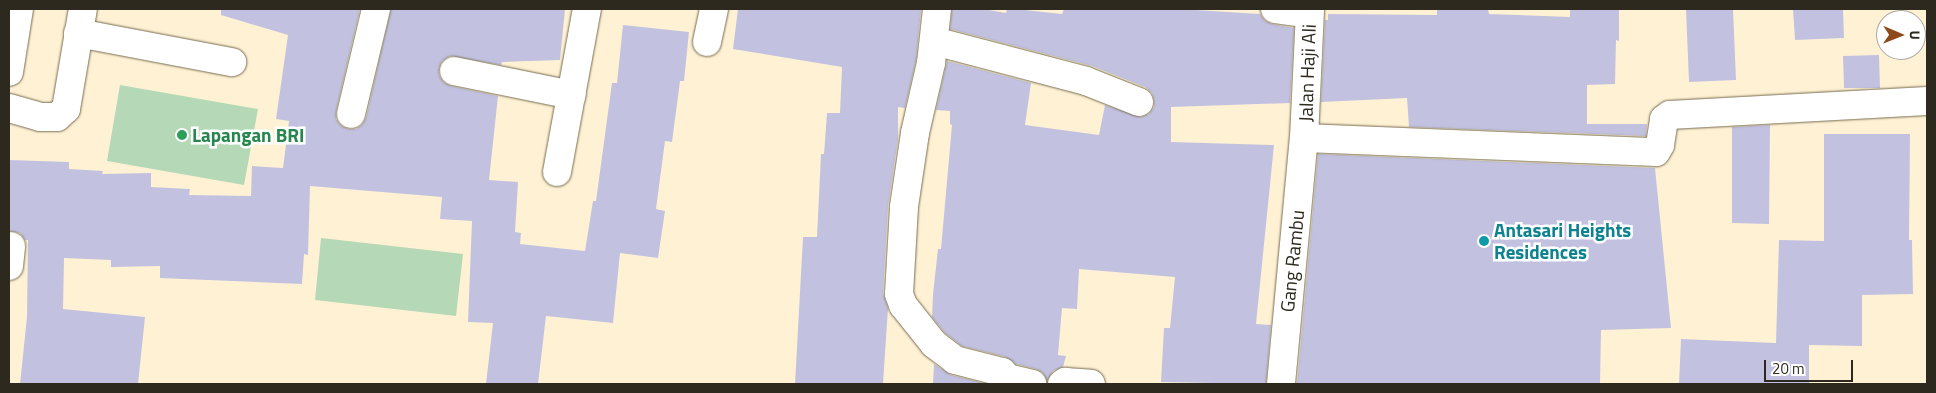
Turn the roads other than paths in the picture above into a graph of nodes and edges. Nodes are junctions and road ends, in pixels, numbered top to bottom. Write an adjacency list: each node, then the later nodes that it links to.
1 (19, 9): 13 (street)
2 (376, 9): 18 (street)
3 (587, 9): 14 (street)
4 (714, 9): 10 (street)
5 (937, 9): 9 (street)
6 (1275, 9): 7 (street)
7 (1310, 11): 19 (street, Jalan Haji Ali)
8 (80, 21): 11 (street); 17 (street)
9 (934, 41): 16 (street); 21 (street)
10 (707, 42)
11 (232, 62)
12 (454, 71): 14 (street)
13 (9, 72)
14 (572, 95): 20 (street)
15 (1927, 101): 19 (street)
16 (1139, 102)
17 (9, 108)
18 (351, 114)
19 (1304, 138): 24 (street, Gang Rambu)
20 (557, 172)
21 (1032, 384)
22 (1062, 384): 23 (street)
23 (1091, 384)
24 (1281, 384)

